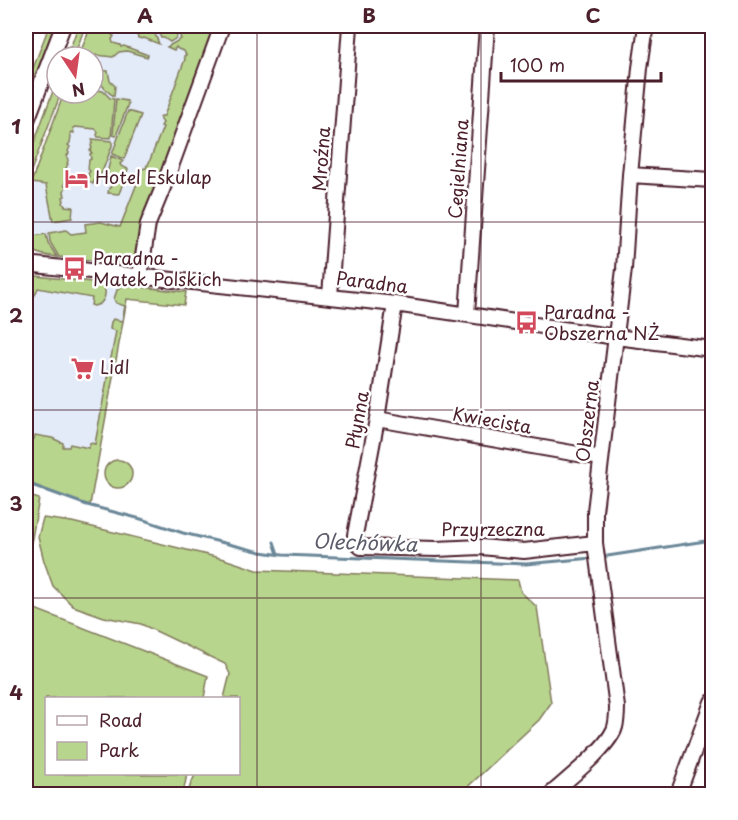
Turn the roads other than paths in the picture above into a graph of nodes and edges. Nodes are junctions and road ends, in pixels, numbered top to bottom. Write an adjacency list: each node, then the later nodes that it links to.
1 (63, 26): 6 (street)
2 (222, 26): 10 (street)
3 (350, 26): 11 (street, Mroźna)
4 (487, 26): 13 (street, Cegielniana)
5 (646, 26): 7 (street, Obszerna)
6 (26, 123)
7 (630, 175): 8 (street); 14 (street, Obszerna)
8 (712, 180)
9 (26, 264): 10 (street, Paradna)
10 (140, 276): 11 (street, Paradna)
11 (330, 296): 12 (street, Paradna)
12 (395, 304): 13 (street, Paradna); 16 (street, Płynna)
13 (467, 314): 14 (street, Paradna)
14 (616, 337): 15 (street, Paradna); 17 (street, Obszerna)
15 (712, 349)
16 (377, 419): 17 (street, Kwiecista); 18 (street, Płynna)
17 (601, 458): 19 (street, Obszerna)
18 (356, 542): 19 (street, Przyrzeczna)
19 (596, 546): 21 (street, Obszerna)
20 (712, 702): 22 (street)
21 (551, 795)
22 (678, 795)

